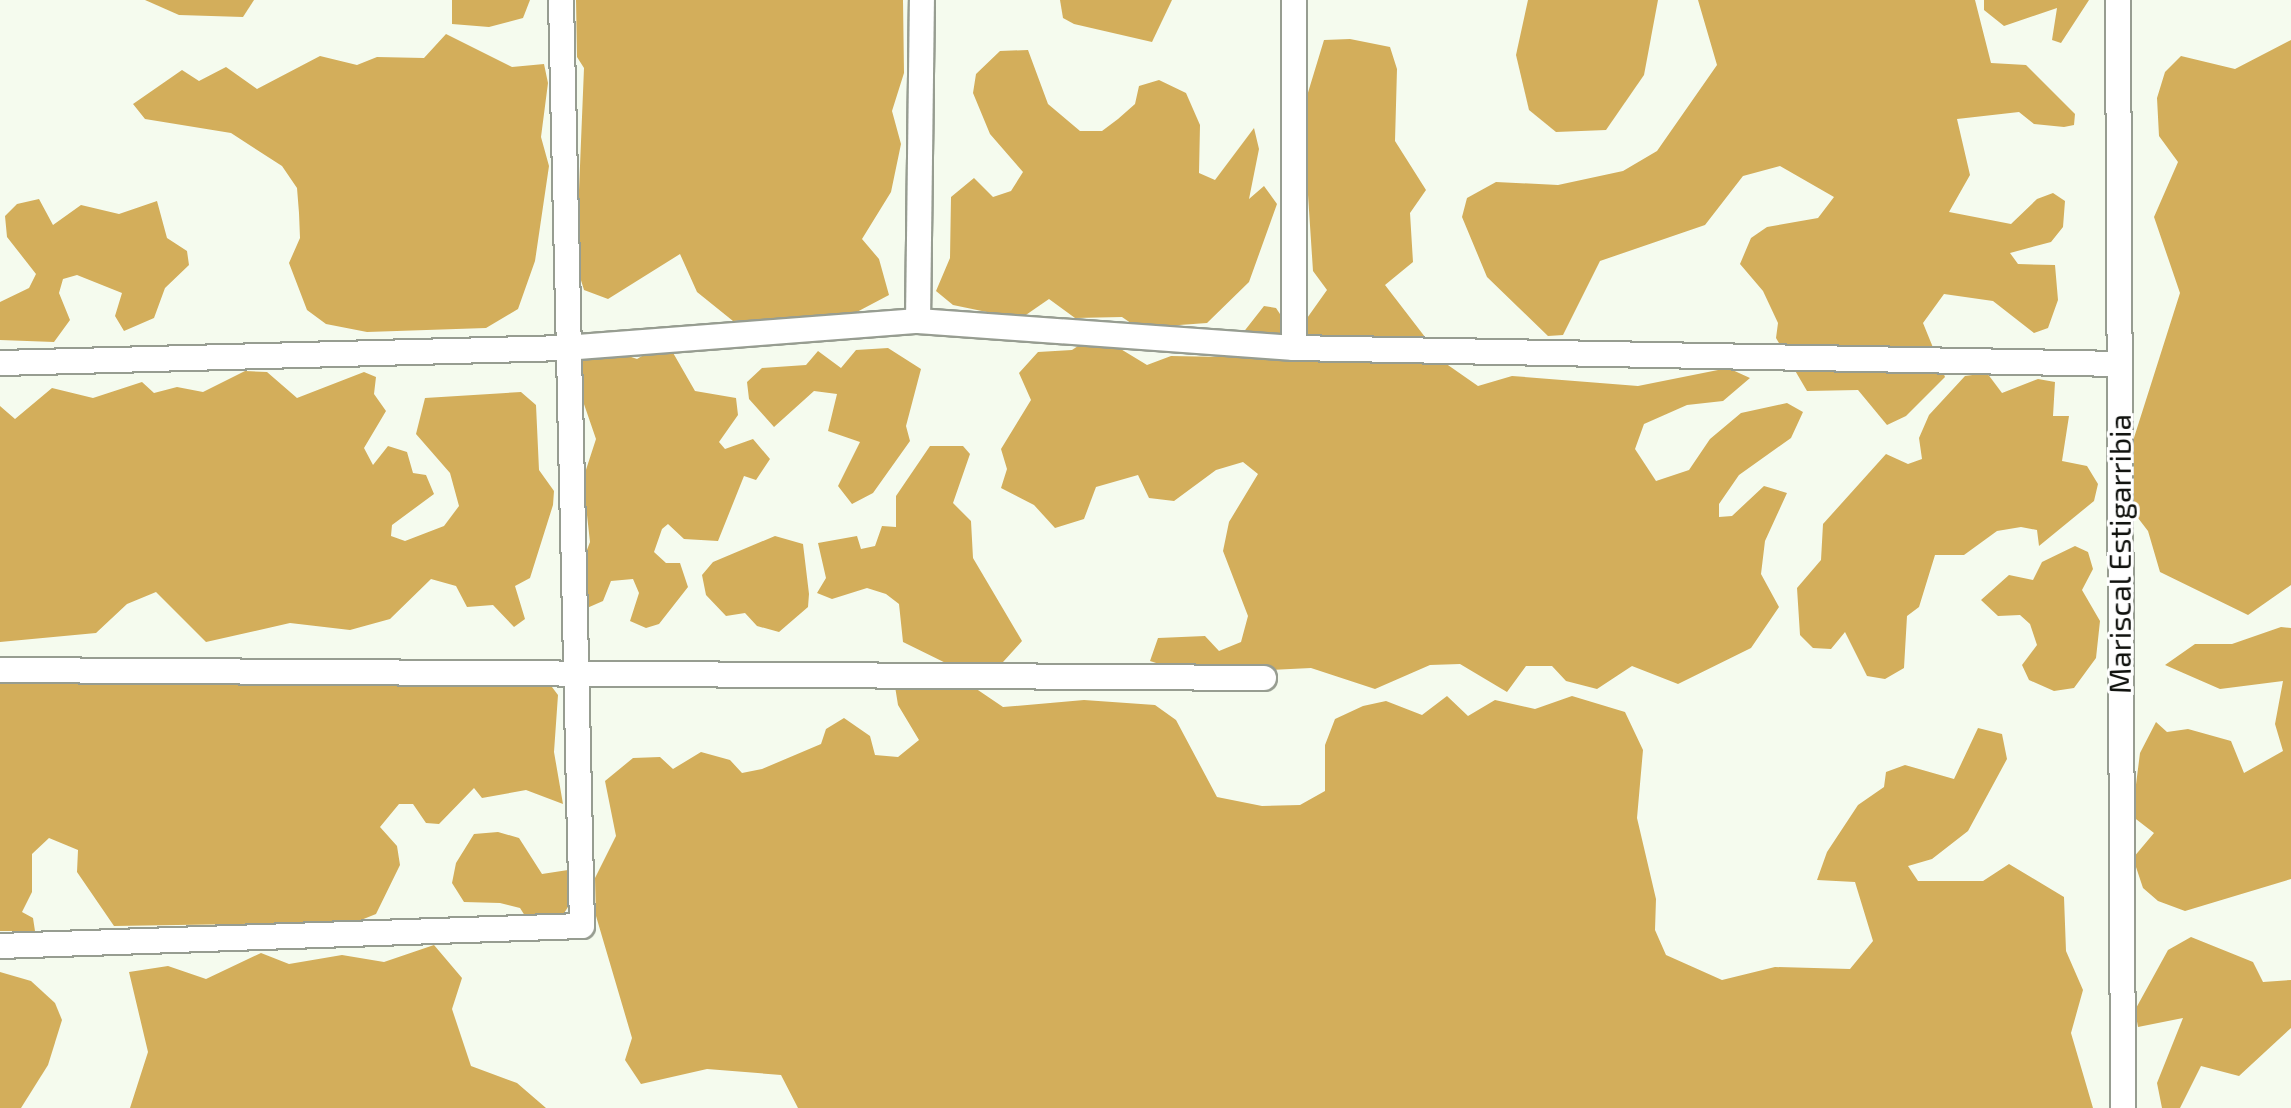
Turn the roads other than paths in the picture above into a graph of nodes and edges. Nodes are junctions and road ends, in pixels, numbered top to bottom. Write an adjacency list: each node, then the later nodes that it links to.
1 (561, 0): 6 (street)
2 (922, 0): 5 (street)
3 (1294, 0): 7 (street)
4 (2118, 0): 9 (street, Mariscal Estigarribia)
5 (918, 321): 6 (street); 7 (street)
6 (565, 348): 8 (street); 11 (street)
7 (1294, 348): 9 (street)
8 (0, 363)
9 (2118, 364): 14 (street, Mariscal Estigarribia)
10 (0, 670): 11 (street)
11 (573, 676): 12 (street); 13 (street)
12 (1264, 678)
13 (0, 946)
14 (2123, 1108)

